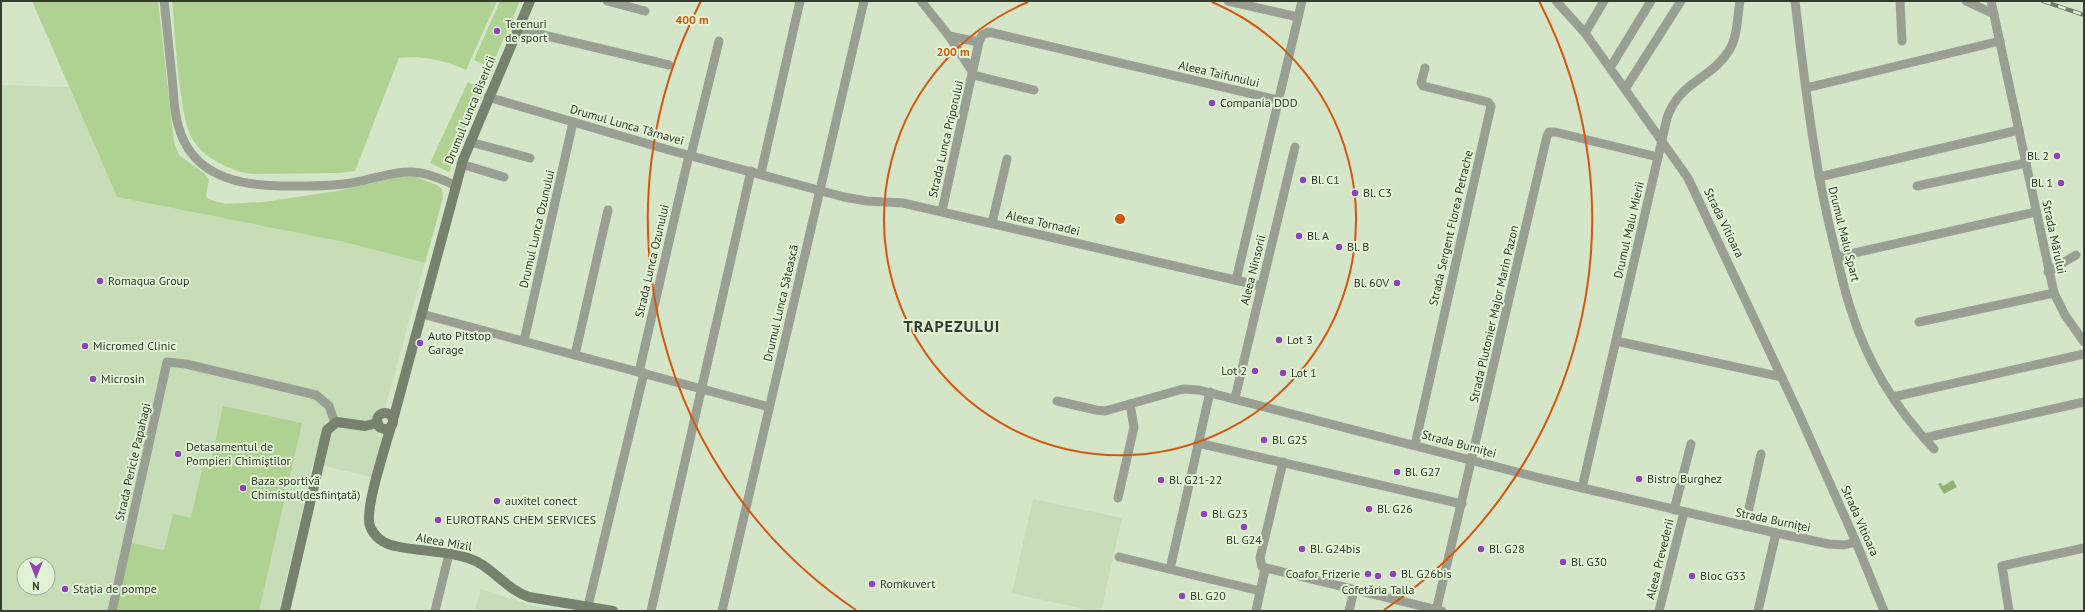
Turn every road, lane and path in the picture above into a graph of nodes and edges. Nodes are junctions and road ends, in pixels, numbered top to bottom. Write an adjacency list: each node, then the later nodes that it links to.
1 (164, 1): 52 (street)
2 (530, 1): 21 (street, Drumul Lunca Bisericii)
3 (607, 1): 18 (street)
4 (800, 1): 49 (street)
5 (864, 1): 54 (street, Drumul Lunca Sătească)
6 (921, 1): 23 (street)
7 (1228, 1): 20 (street)
8 (1302, 1): 20 (street)
9 (1556, 1): 22 (street, Strada Vitioara)
10 (1604, 1): 22 (street)
11 (1651, 1): 30 (street)
12 (1681, 1): 34 (street)
13 (1740, 1): 39 (street, Drumul Malu Mierii)
14 (1795, 1): 32 (street, Drumul Malu Spart)
15 (1900, 1): 24 (street)
16 (1966, 1): 19 (street)
17 (1991, 1): 19 (street, Strada Mărului)
18 (645, 11)
19 (1994, 14): 26 (street, Strada Mărului)
20 (1298, 17): 36 (street)
21 (518, 29): 28 (street); 35 (street, Drumul Lunca Bisericii)
22 (1585, 33): 30 (street, Strada Vitioara)
23 (949, 36): 27 (street); 31 (street)
24 (1902, 40)
25 (719, 41): 42 (street, Strada Lunca Ozunului)
26 (2000, 41): 32 (street); 38 (street, Strada Mărului)
27 (979, 42): 31 (street); 36 (street, Aleea Taifunului)
28 (669, 64)
29 (1425, 68): 90 (street, Strada Sergent Florea Petrache)
30 (1610, 68): 34 (street, Strada Vitioara)
31 (972, 73): 33 (street); 56 (street, Strada Lunca Priporului)
32 (1806, 88): 51 (street, Drumul Malu Spart)
33 (1034, 90)
34 (1625, 90): 39 (street, Strada Vitioara)
35 (488, 97): 37 (street, Drumul Lunca Târnavei); 40 (street, Drumul Lunca Bisericii)
36 (1278, 100): 62 (street)
37 (573, 122): 42 (street, Drumul Lunca Târnavei); 67 (street, Drumul Lunca Ozunului)
38 (2019, 130): 46 (street, Strada Mărului); 51 (street)
39 (1662, 141): 43 (street, Drumul Malu Mierii); 73 (street, Strada Vitioara)
40 (470, 142): 44 (street); 47 (street, Drumul Lunca Bisericii)
41 (1295, 147): 63 (street, Aleea Ninsorii)
42 (690, 155): 48 (street, Drumul Lunca Târnavei); 72 (street, Strada Lunca Ozunului)
43 (1658, 157): 68 (street, Drumul Malu Mierii); 93 (street, Strada Plutonier Major Marin Pazon)
44 (530, 158)
45 (1007, 159): 58 (street)
46 (2026, 163): 53 (street); 57 (street, Strada Mărului)
47 (461, 164): 50 (street); 52 (street, Drumul Lunca Bisericii)
48 (751, 171): 49 (street, Drumul Lunca Târnavei); 75 (street)
49 (761, 173): 54 (street, Drumul Lunca Târnavei)
50 (504, 177)
51 (1819, 177): 60 (street, Drumul Malu Spart)
52 (456, 186): 65 (street, Drumul Lunca Bisericii)
53 (1917, 186)
54 (819, 190): 56 (street, Aleea Tornadei); 82 (street, Drumul Lunca Sătească)
55 (608, 210): 70 (street)
56 (942, 211): 58 (street, Aleea Tornadei)
57 (2036, 212): 60 (street); 61 (street, Strada Mărului)
58 (992, 223): 62 (street, Aleea Tornadei)
59 (2076, 255): 61 (street)
60 (1837, 257): 77 (street, Drumul Malu Spart)
61 (2048, 272): 64 (street, Strada Mărului)
62 (1236, 280): 63 (street, Aleea Tornadei)
63 (1262, 286): 78 (street, Aleea Ninsorii)
64 (2054, 293): 66 (street); 69 (street, Strada Mărului)
65 (422, 314): 67 (street); 74 (street)
66 (1919, 322)
67 (524, 341): 70 (street)
68 (1616, 341): 73 (street); 95 (street, Drumul Malu Mierii)
69 (2084, 342)
70 (574, 354): 72 (street)
71 (2084, 354): 77 (street)
72 (642, 372): 75 (street); 109 (street, Strada Lunca Ozunului)
73 (1782, 377): 101 (street, Strada Vitioara)
74 (404, 378): 83 (street); 86 (street, Aleea Mizil)
75 (702, 388): 82 (street); 114 (street)
76 (1210, 392): 78 (street, Strada Burniței); 81 (street, Strada Burniței); 88 (street)
77 (1893, 397): 87 (street, Drumul Malu Spart)
78 (1235, 398): 90 (street, Strada Burniței)
79 (1057, 401): 81 (street, Strada Burniței)
80 (2084, 402): 87 (street)
81 (1130, 404): 96 (street)
82 (769, 407): 115 (street, Drumul Lunca Sătească)
83 (383, 414): 85 (street); 86 (street)
84 (335, 423): 85 (street); 110 (street, Strada Pericle Papahagi); 111 (street)
85 (378, 423): 86 (street)
86 (392, 423): 103 (street, Aleea Mizil)
87 (1924, 438): 91 (street, Drumul Malu Spart)
88 (1198, 443): 94 (street); 105 (street)
89 (1691, 444): 98 (street, Aleea Prevederii)
90 (1415, 445): 93 (street, Strada Burniței)
91 (1934, 449)
92 (1761, 454): 99 (street)
93 (1472, 460): 95 (street, Strada Burniței); 97 (street, Strada Plutonier Major Marin Pazon)
94 (1283, 462): 97 (street); 106 (street)
95 (1582, 488): 98 (street, Strada Burniței)
96 (1118, 498)
97 (1462, 504): 118 (street, Strada Plutonier Major Marin Pazon)
98 (1679, 511): 99 (street, Strada Burniței); 119 (street, Aleea Prevederii)
99 (1745, 526): 100 (street, Strada Burniței)
100 (1776, 533): 101 (street, Strada Burniței); 120 (street)
101 (1856, 542): 121 (street, Strada Vitioara)
102 (2084, 548): 122 (street)
103 (449, 554): 109 (street, Aleea Mizil); 112 (street)
104 (1119, 557): 105 (street)
105 (1170, 569): 108 (street)
106 (1265, 569): 107 (street); 108 (street)
107 (1354, 590): 117 (street); 118 (street)
108 (1260, 591): 116 (street)
109 (588, 606): 113 (street, Aleea Mizil)
110 (112, 611)
111 (285, 611)
112 (435, 611)
113 (613, 611)
114 (651, 611)
115 (722, 611)
116 (1256, 611)
117 (1349, 611)
118 (1438, 611)
119 (1659, 611)
120 (1758, 611)
121 (1884, 611)
122 (2009, 611)

